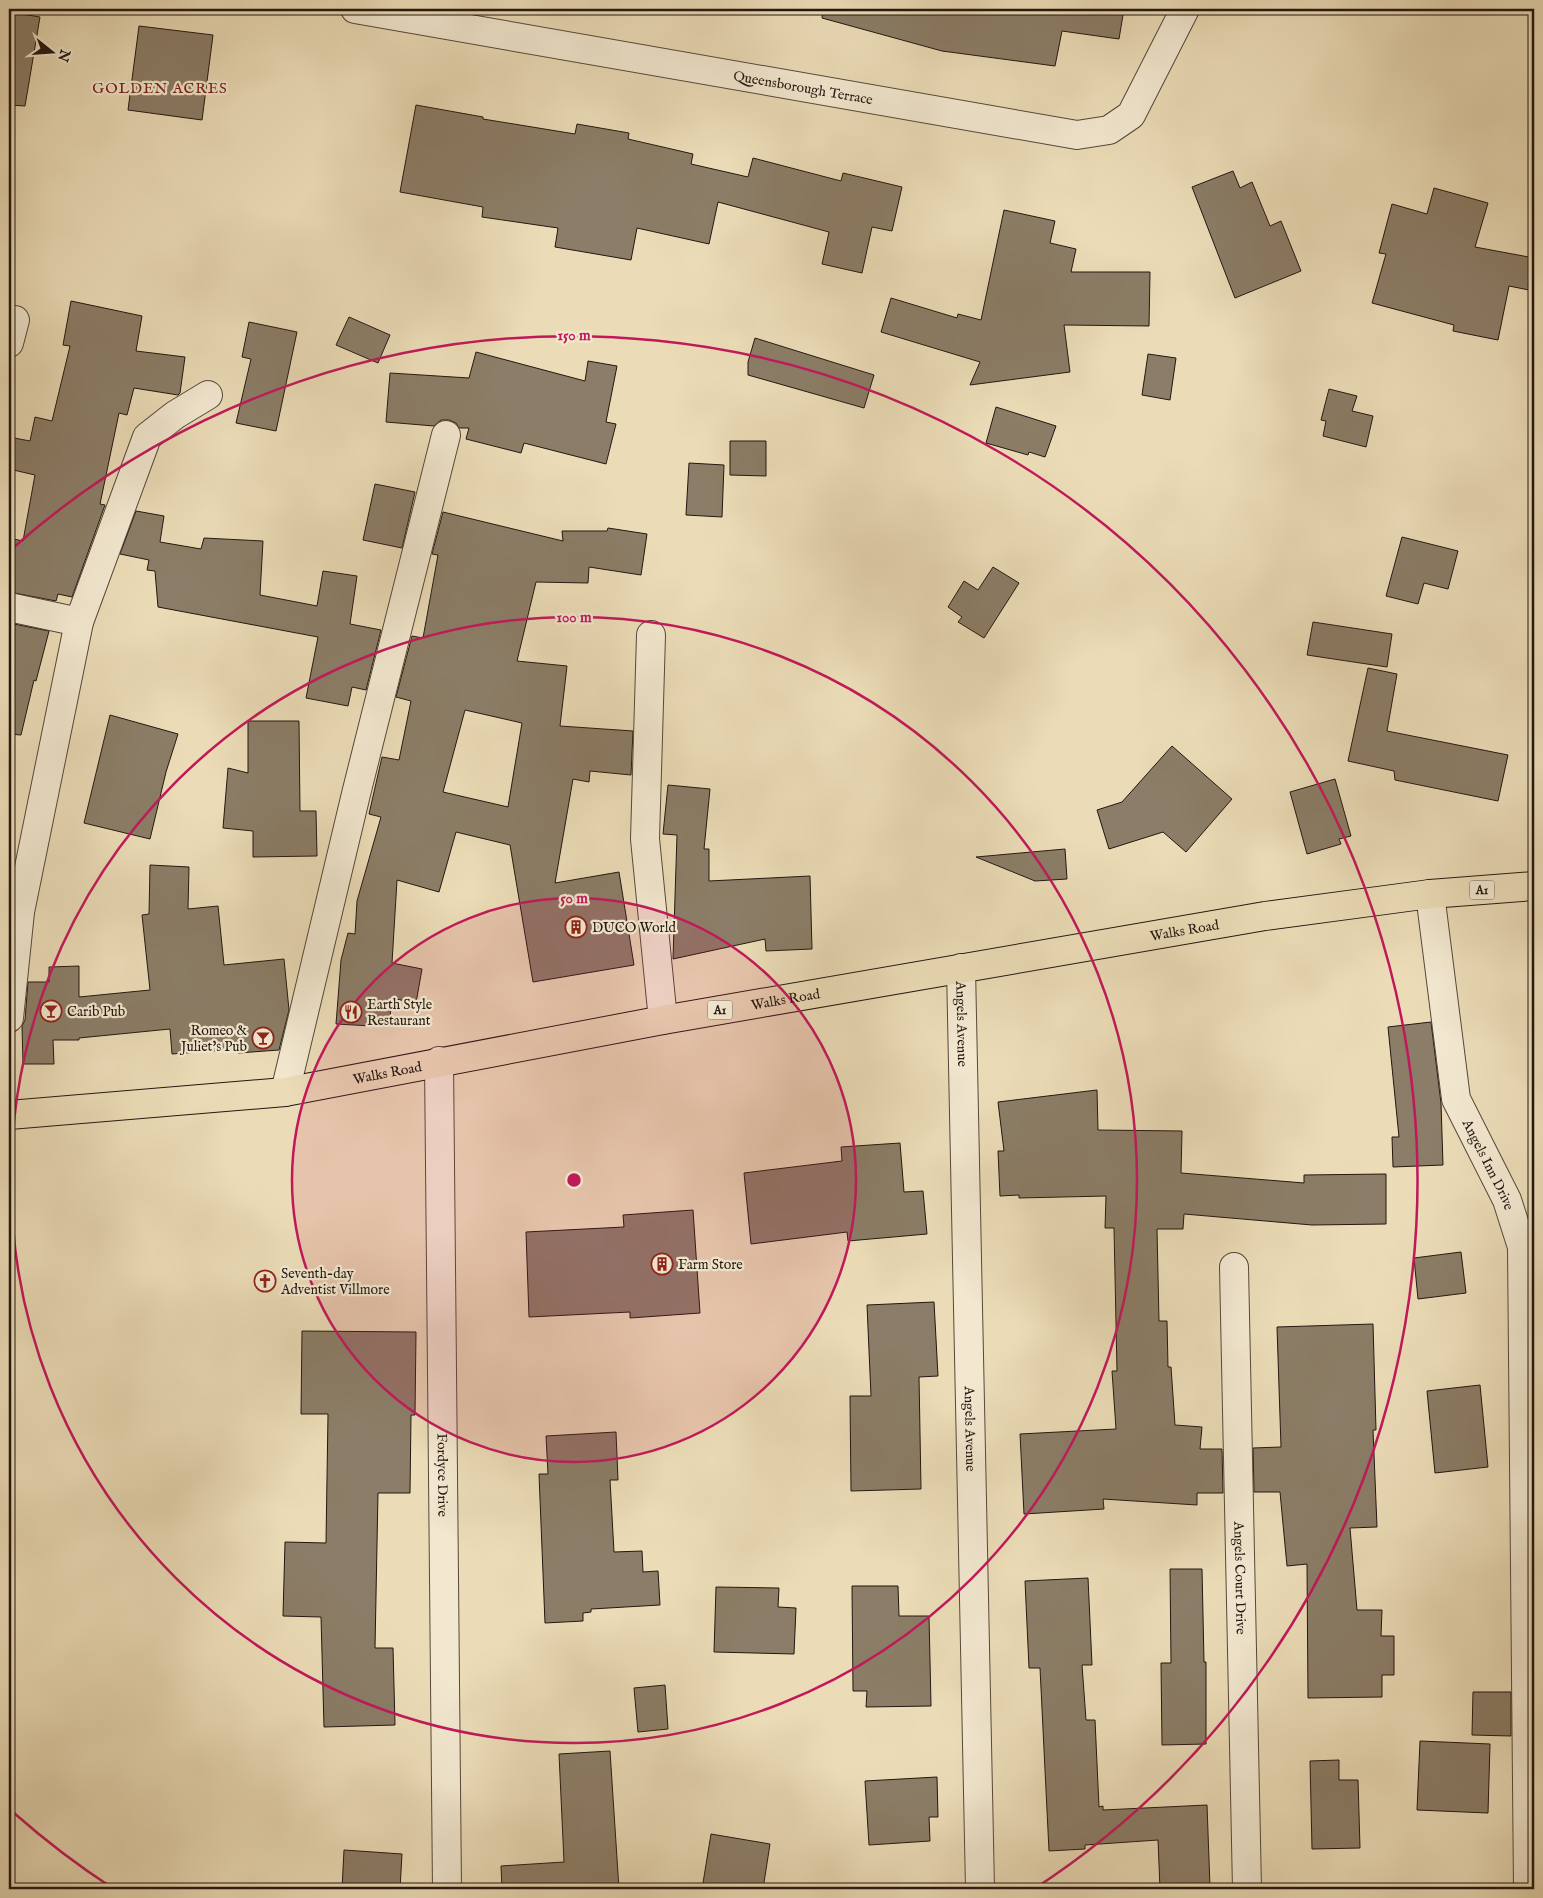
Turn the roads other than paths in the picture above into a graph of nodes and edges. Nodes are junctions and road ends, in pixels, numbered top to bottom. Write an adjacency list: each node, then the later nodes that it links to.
1 (355, 9): 2 (street, Queensborough Terrace)
2 (1185, 9)
3 (208, 395): 6 (street)
4 (446, 435): 14 (street)
5 (9, 607): 6 (street)
6 (80, 622): 11 (street)
7 (650, 635): 12 (street)
8 (1534, 886): 9 (main road, Walks Road / A1)
9 (1430, 894): 10 (main road, Walks Road / A1); 20 (street, Angels Inn Drive)
10 (961, 968): 12 (main road, Walks Road / A1); 18 (street, Angels Avenue)
11 (9, 1018)
12 (663, 1020): 13 (main road, Walks Road / A1)
13 (439, 1061): 14 (main road, Walks Road / A1); 17 (street, Fordyce Drive)
14 (285, 1092): 15 (main road, Walks Road / A1)
15 (9, 1116)
16 (1234, 1267): 19 (street, Angels Court Drive)
17 (447, 1889)
18 (980, 1889)
19 (1247, 1889)
20 (1528, 1889)

